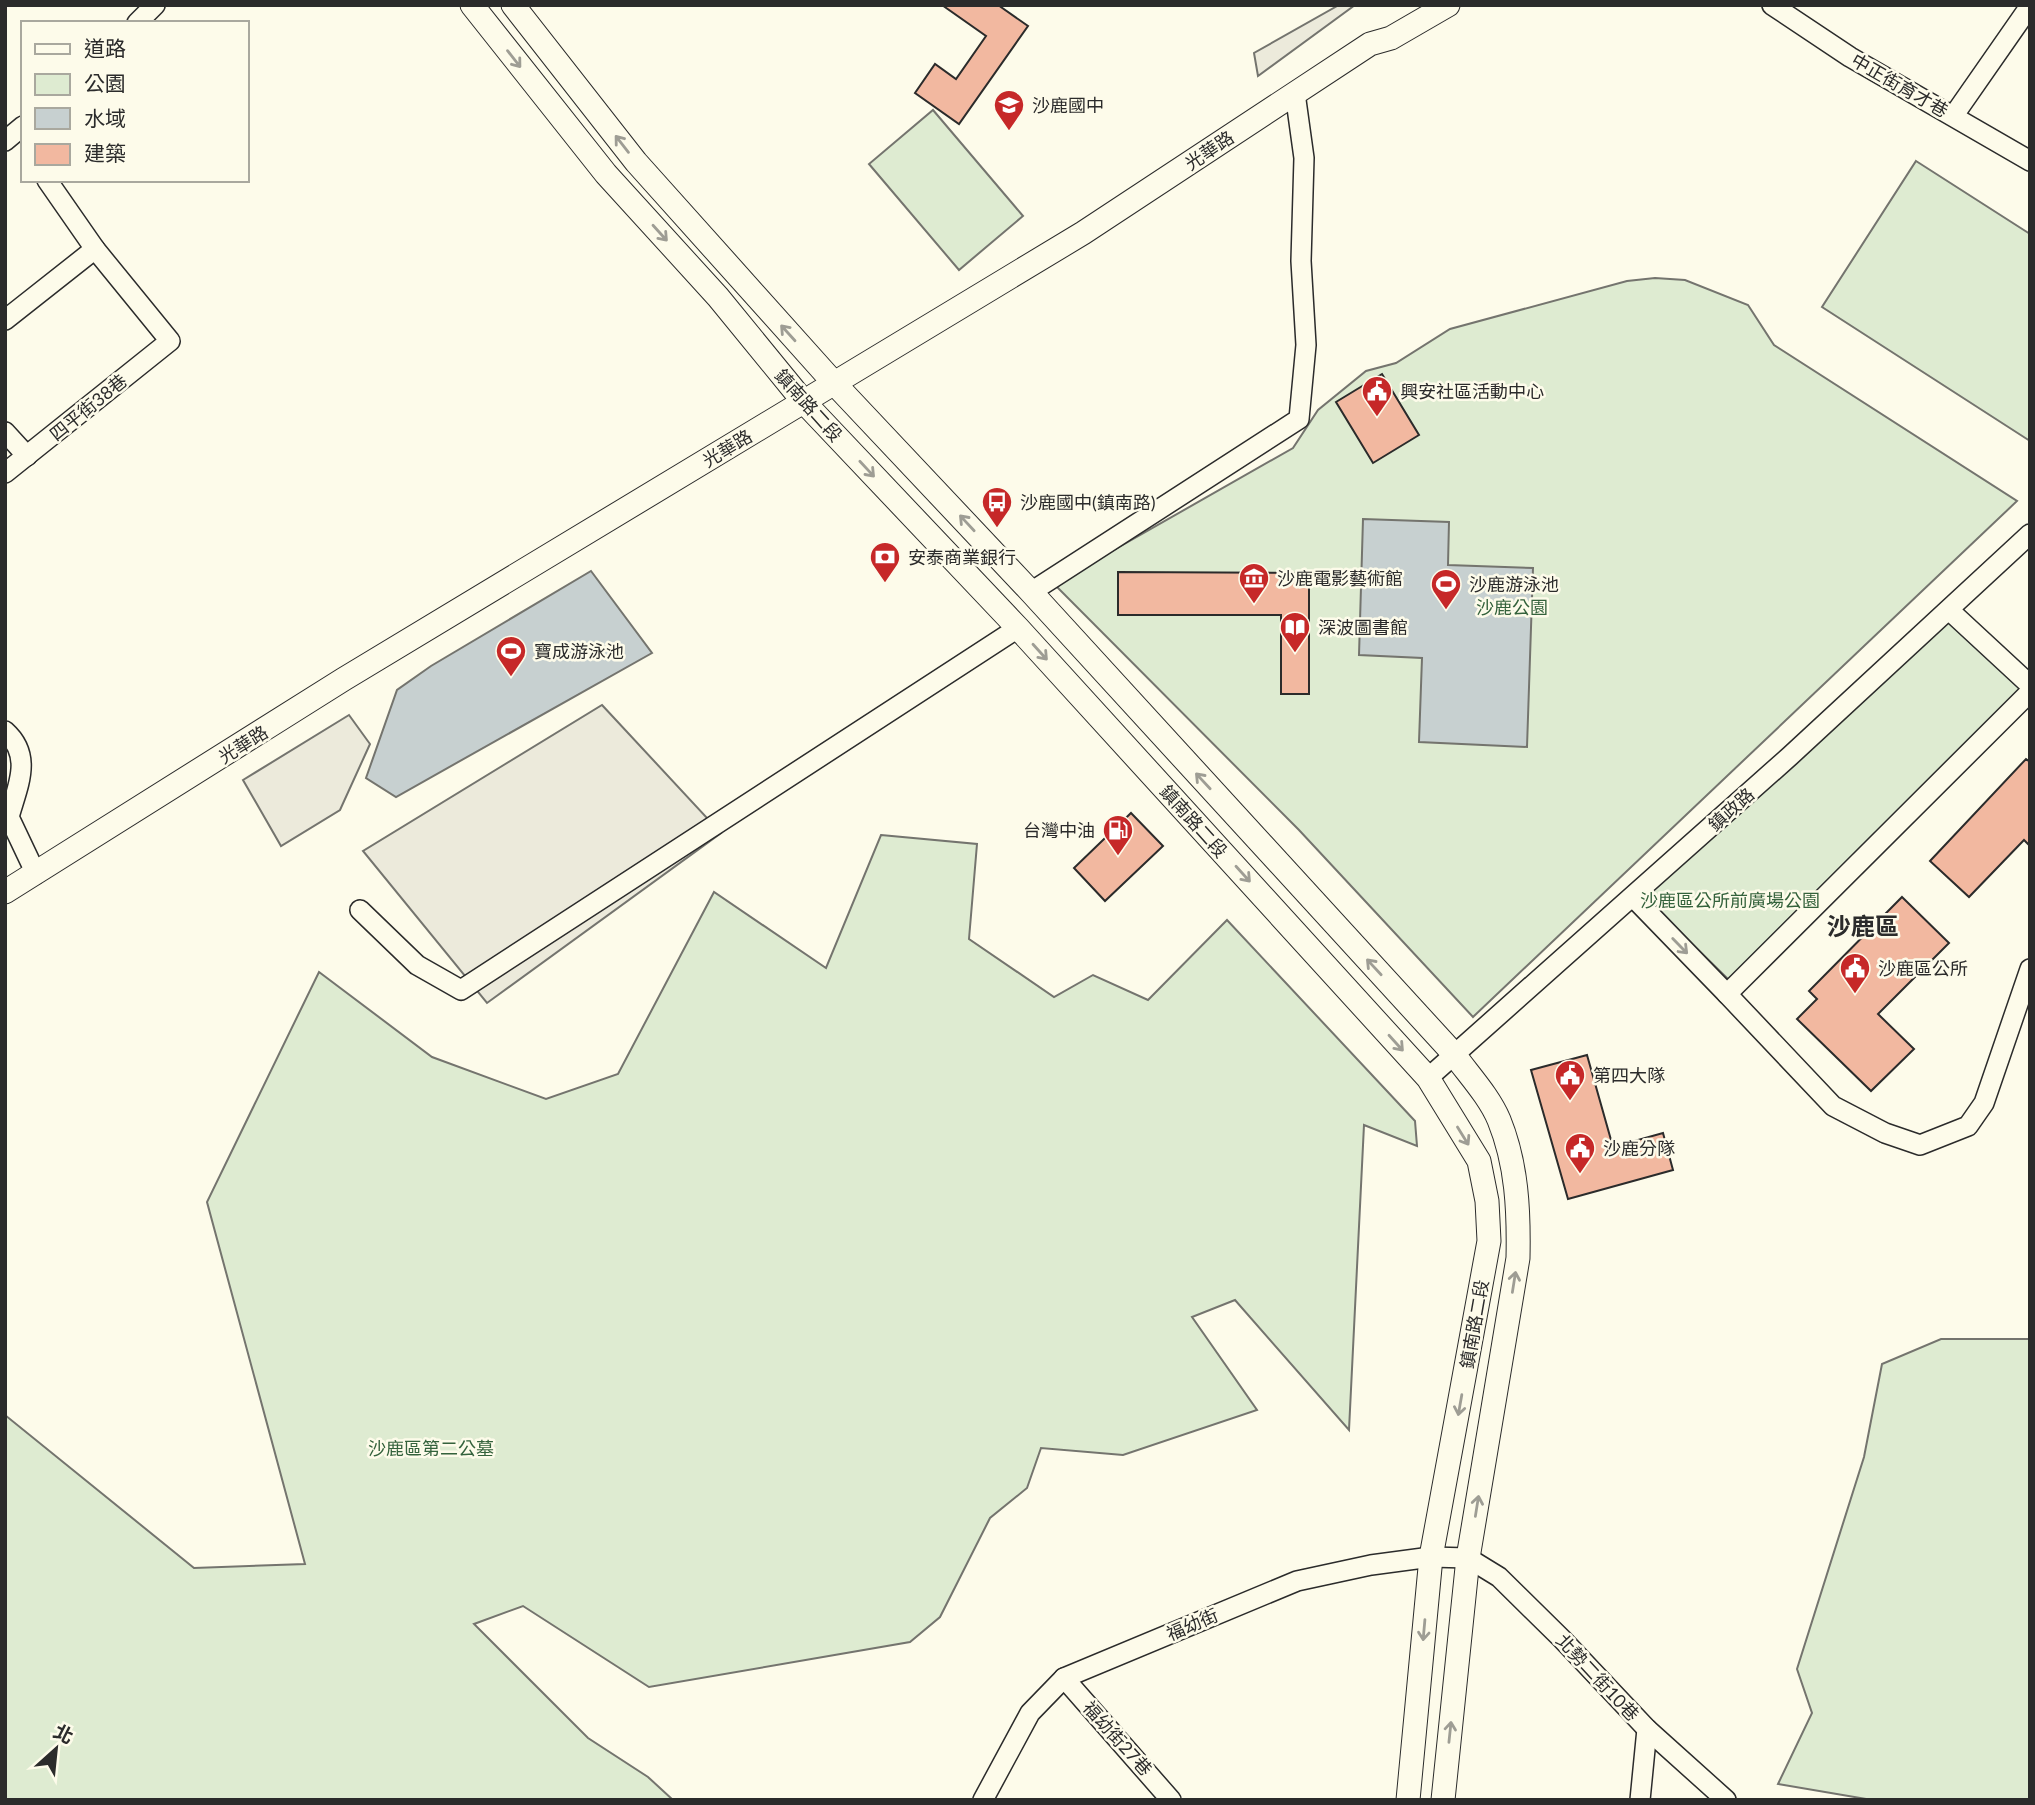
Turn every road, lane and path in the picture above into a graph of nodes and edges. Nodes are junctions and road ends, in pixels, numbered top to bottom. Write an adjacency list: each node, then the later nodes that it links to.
1 (155, 5): 7 (street)
2 (472, 5): 15 (street, 鎮南路二段, one-way to 15)
3 (513, 5): 14 (street, 鎮南路二段, one-way to 3)
4 (1448, 5): 8 (street, 光華路)
5 (1772, 5): 9 (street, 中正街育才巷)
6 (2030, 6): 9 (street)
7 (138, 21)
8 (1295, 93): 14 (street, 光華路); 20 (street)
9 (1954, 115): 10 (street, 中正街育才巷)
10 (2030, 161)
11 (48, 182): 12 (street)
12 (95, 249): 13 (street); 17 (street, 四平街38巷)
13 (5, 320)
14 (834, 383): 15 (street, 光華路); 20 (street, 鎮南路二段, one-way to 14)
15 (803, 401): 22 (street, 鎮南路二段, one-way to 22); 26 (street, 光華路)
16 (5, 432): 17 (street)
17 (27, 456): 18 (street, 四平街38巷)
18 (5, 473)
19 (2030, 534): 21 (street, 鎮政路)
20 (1031, 592): 32 (street, 鎮南路二段, one-way to 20)
21 (1949, 610): 23 (street); 28 (street, 鎮政路)
22 (1018, 628): 29 (street); 33 (street, 鎮南路二段, one-way to 33)
23 (2030, 685)
24 (2030, 692): 31 (street)
25 (5, 730): 26 (street)
26 (36, 874): 27 (street, 光華路)
27 (5, 892)
28 (1633, 897): 31 (street, one-way to 31); 32 (street, 鎮政路)
29 (360, 910)
30 (2030, 969): 31 (street)
31 (1727, 994)
32 (1453, 1053): 33 (street, 鎮政路); 35 (street, 鎮南路二段, one-way to 32)
33 (1428, 1078): 34 (street, 鎮南路二段, one-way to 34)
34 (1431, 1557): 35 (street, 福幼街); 36 (street, 福幼街); 40 (street, 鎮南路二段, one-way to 40)
35 (1468, 1558): 37 (street, 北勢二街10巷); 41 (street, 鎮南路二段, one-way to 35)
36 (1064, 1678): 38 (street, 福幼街); 39 (street, 福幼街27巷)
37 (1647, 1729): 42 (street); 43 (street, 北勢二街10巷)
38 (983, 1800)
39 (1171, 1800)
40 (1408, 1800)
41 (1443, 1800)
42 (1640, 1800)
43 (1726, 1800)

